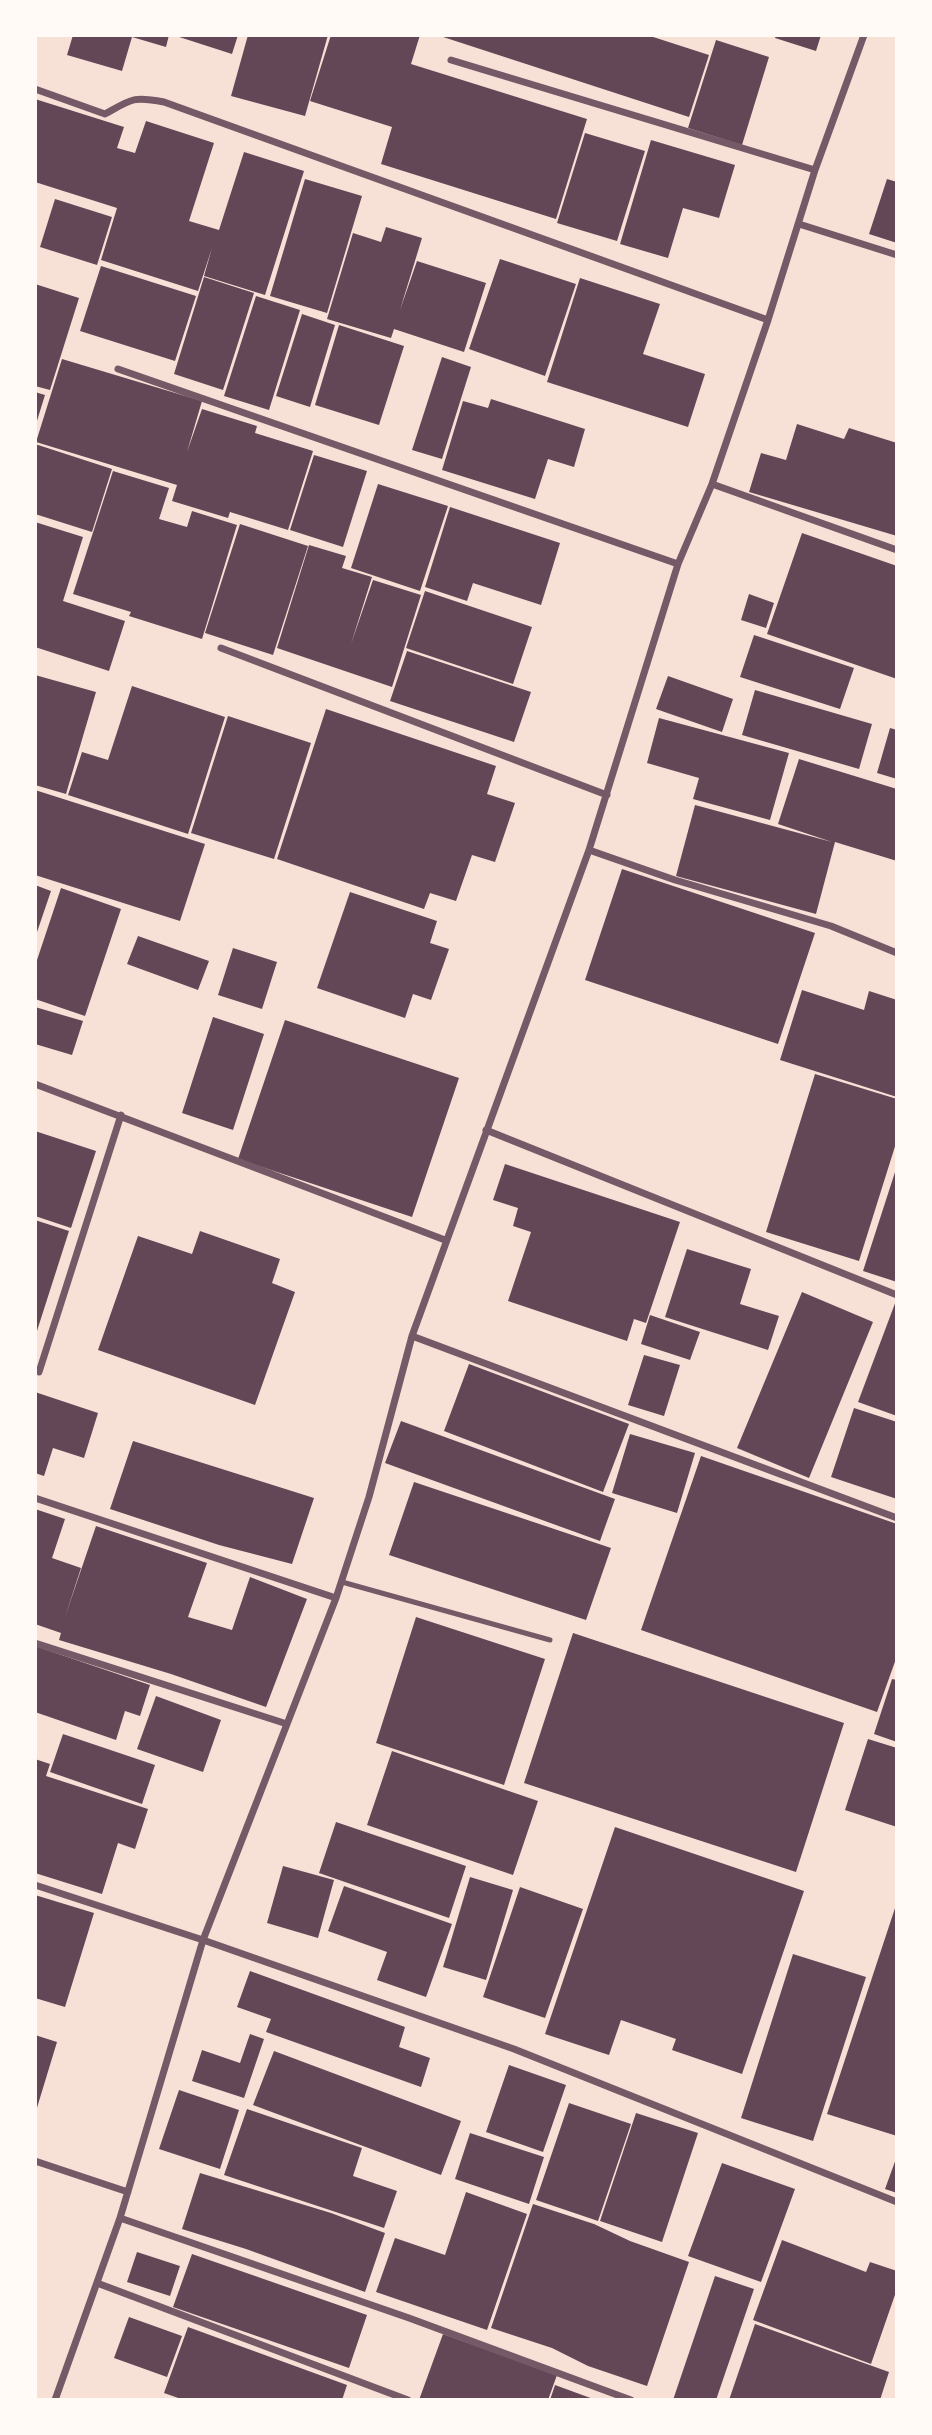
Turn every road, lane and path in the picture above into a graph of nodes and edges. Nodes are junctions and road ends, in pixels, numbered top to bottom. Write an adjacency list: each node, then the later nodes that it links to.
1 (864, 35): 4 (street)
2 (451, 60): 4 (street)
3 (35, 89): 7 (street)
4 (815, 170): 5 (street)
5 (799, 224): 6 (street); 7 (street)
6 (897, 255)
7 (768, 320): 9 (street)
8 (118, 369): 11 (street)
9 (712, 484): 10 (street); 11 (street)
10 (897, 550)
11 (678, 564): 13 (street)
12 (222, 648): 13 (street)
13 (607, 795): 14 (street)
14 (589, 850): 15 (street); 18 (street)
15 (897, 953)
16 (35, 1084): 17 (street)
17 (121, 1115): 19 (street); 22 (street)
18 (486, 1130): 19 (street); 20 (street)
19 (445, 1240): 21 (street)
20 (897, 1296)
21 (412, 1336): 24 (street); 25 (street)
22 (39, 1372)
23 (35, 1497): 26 (street)
24 (897, 1518)
25 (342, 1581): 26 (street); 27 (lane)
26 (336, 1598): 29 (street)
27 (550, 1640)
28 (35, 1643): 29 (street)
29 (287, 1724): 31 (street)
30 (35, 1885): 31 (street)
31 (203, 1940): 33 (street); 34 (street)
32 (35, 2161): 33 (street)
33 (128, 2192): 35 (street)
34 (897, 2202)
35 (120, 2218): 36 (street); 39 (street)
36 (97, 2283): 37 (street); 38 (street)
37 (55, 2400)
38 (408, 2400)
39 (631, 2400)

